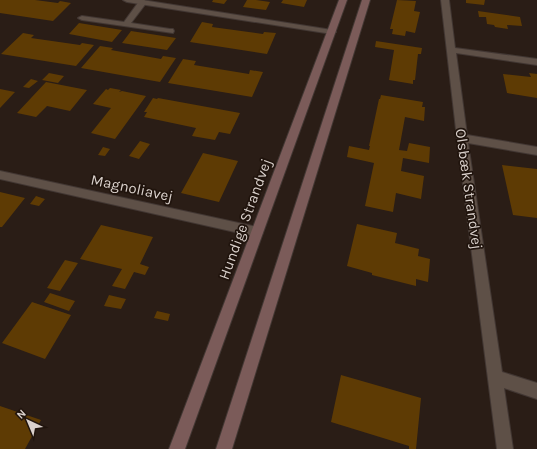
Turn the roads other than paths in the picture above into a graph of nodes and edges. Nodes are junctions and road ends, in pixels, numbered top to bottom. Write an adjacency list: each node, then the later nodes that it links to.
1 (127, 0): 5 (street)
2 (343, 0): 9 (main road, Hundige Strandvej)
3 (366, 0): 19 (main road)
4 (445, 0): 10 (street, Olsbæk Strandvej)
5 (143, 2): 7 (street); 9 (street)
6 (82, 18): 7 (street)
7 (126, 24): 8 (street)
8 (170, 31)
9 (332, 32): 15 (main road, Hundige Strandvej)
10 (452, 50): 11 (street); 12 (street, Olsbæk Strandvej)
11 (537, 62)
12 (462, 138): 13 (street); 16 (street, Olsbæk Strandvej)
13 (537, 151)
14 (0, 175): 15 (street, Magnoliavej)
15 (257, 232): 18 (main road, Hundige Strandvej)
16 (496, 378): 17 (street); 20 (street, Olsbæk Strandvej)
17 (537, 390)
18 (177, 449)
19 (224, 449)
20 (505, 449)

